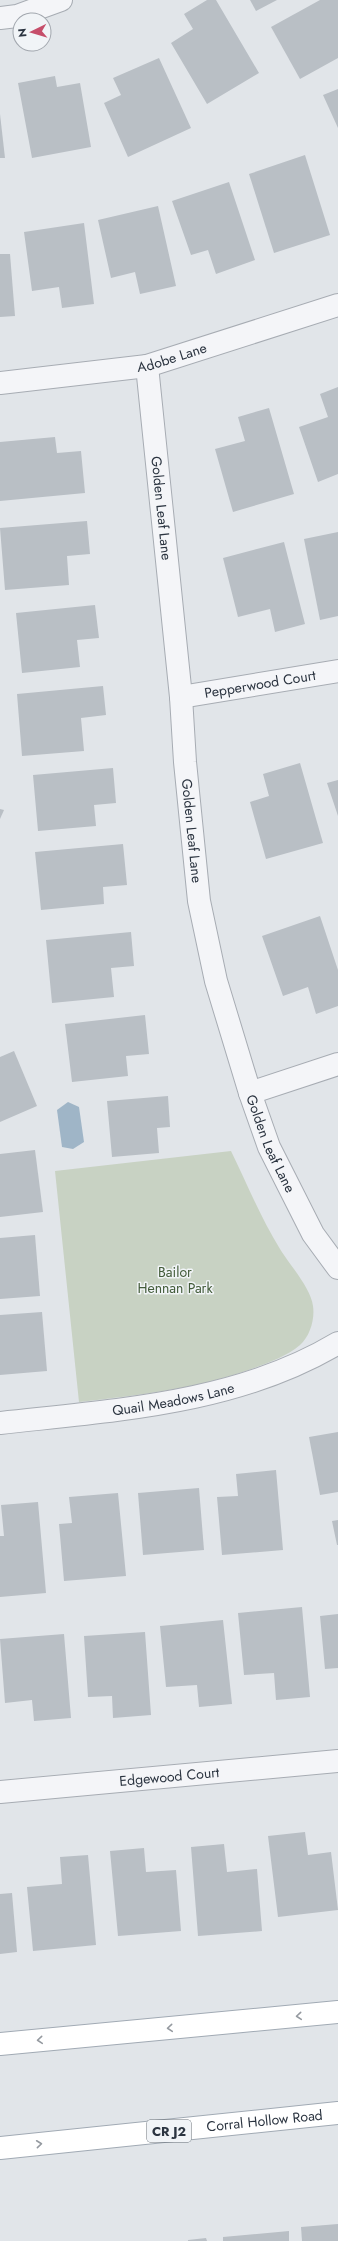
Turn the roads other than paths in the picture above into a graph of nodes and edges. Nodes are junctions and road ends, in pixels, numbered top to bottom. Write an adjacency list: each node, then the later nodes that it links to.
1 (61, 0): 2 (street)
2 (0, 18)
3 (338, 305): 4 (street, Adobe Lane)
4 (147, 366): 5 (street, Adobe Lane); 7 (street, Golden Leaf Lane)
5 (0, 383)
6 (338, 671): 7 (street, Pepperwood Court)
7 (181, 697): 9 (street, Golden Leaf Lane)
8 (338, 1064): 9 (street)
9 (250, 1093): 10 (street, Golden Leaf Lane)
10 (338, 1268)
11 (338, 1343): 12 (street, Quail Meadows Lane)
12 (0, 1423)
13 (338, 1761): 14 (street, Edgewood Court)
14 (0, 1792)
15 (338, 2012): 16 (main road, one-way to 16)
16 (0, 2044)
17 (338, 2113): 18 (main road, Corral Hollow Road / CR J2, one-way to 17)
18 (0, 2148)

